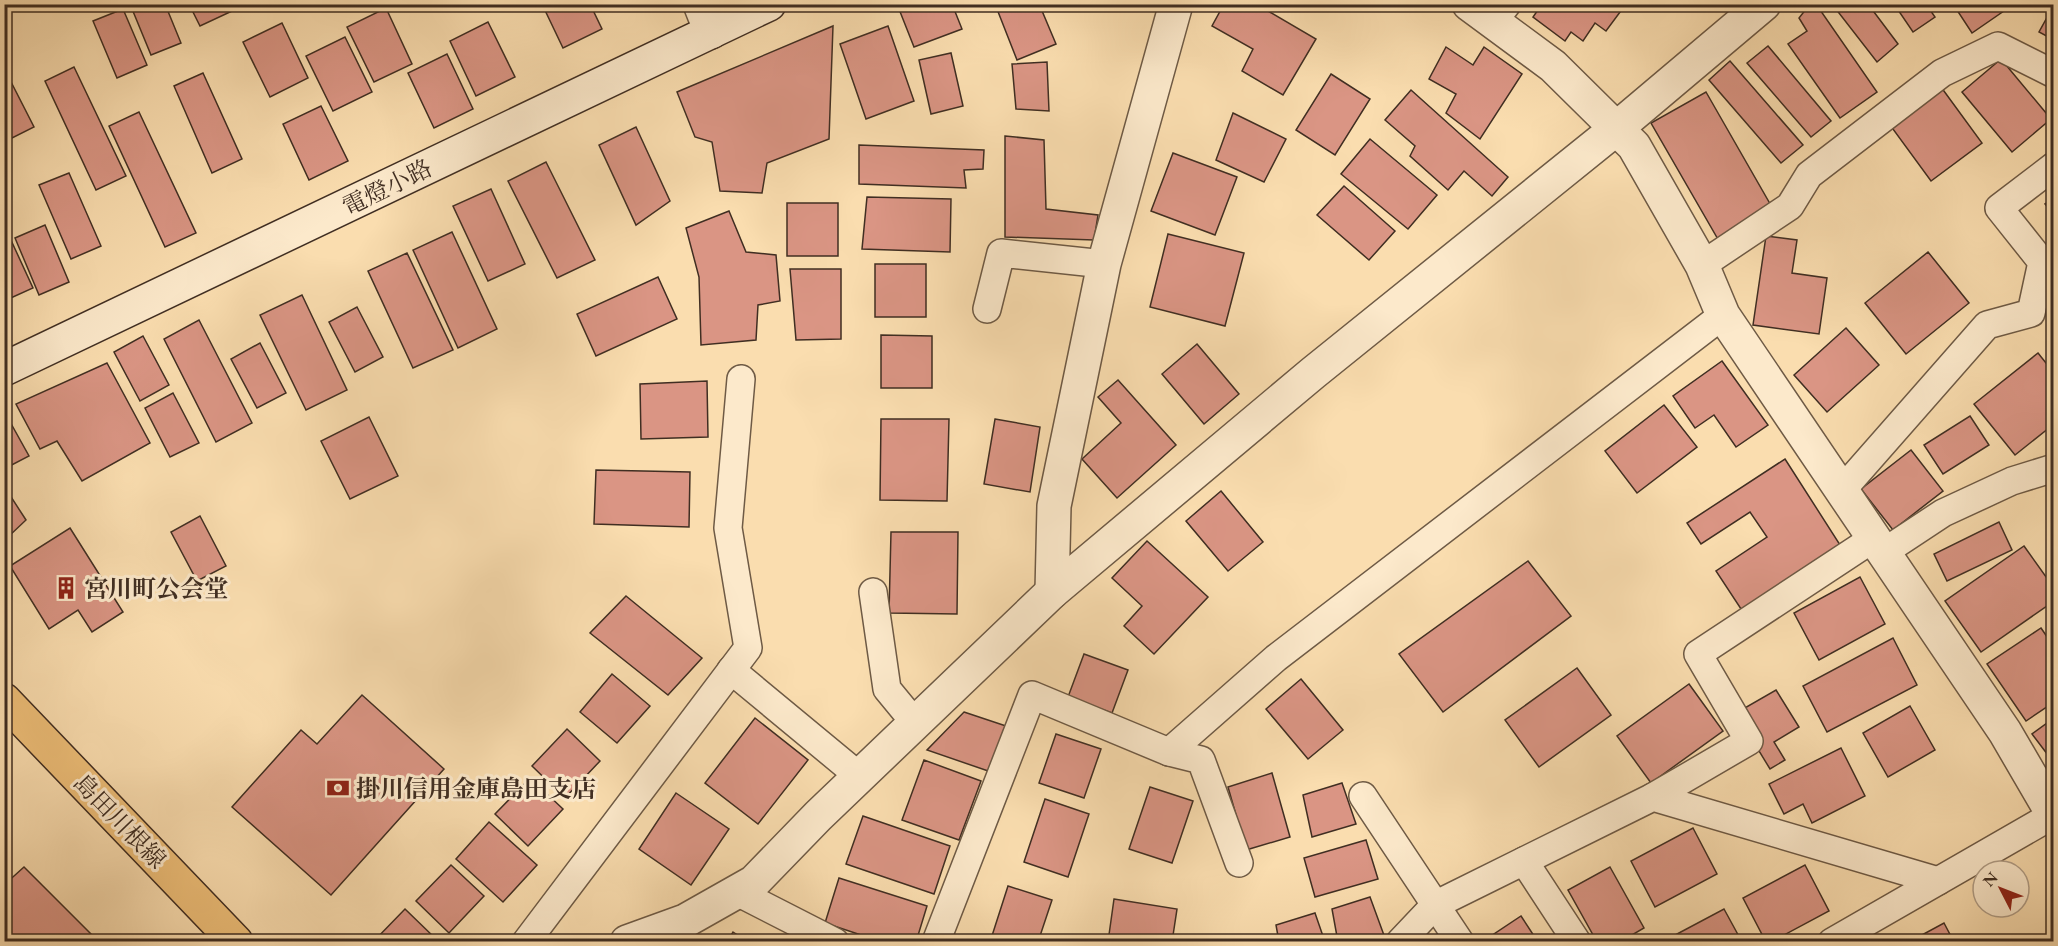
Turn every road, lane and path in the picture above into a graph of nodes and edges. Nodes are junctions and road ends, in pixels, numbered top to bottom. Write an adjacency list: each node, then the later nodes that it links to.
1 (769, 4): 5 (street, 電燈小路)
2 (1176, 4): 9 (street)
3 (1764, 4): 7 (street)
4 (1489, 10): 7 (street)
5 (706, 18): 13 (street, 電燈小路)
6 (2054, 74): 10 (lane)
7 (1617, 129): 10 (street); 19 (street)
8 (2054, 166): 16 (lane)
9 (1104, 264): 11 (lane); 19 (street)
10 (1702, 265): 12 (street)
11 (987, 309)
12 (1723, 315): 16 (street); 23 (lane)
13 (4, 369)
14 (741, 379): 20 (lane)
15 (2054, 468): 17 (lane)
16 (1842, 490): 17 (street)
17 (1879, 545): 26 (lane); 27 (street)
18 (873, 592): 22 (lane)
19 (1052, 592): 22 (street)
20 (731, 670): 24 (lane); 34 (lane)
21 (4, 700): 33 (main road, 島田川根線)
22 (915, 723): 24 (street)
23 (1169, 752): 29 (lane); 37 (lane)
24 (859, 776): 31 (street)
25 (1363, 796): 32 (lane)
26 (1653, 797): 28 (lane); 30 (lane)
27 (2053, 815): 30 (lane)
28 (1524, 861): 32 (lane); 40 (lane)
29 (1239, 863)
30 (1938, 880): 41 (lane)
31 (737, 892): 35 (street); 36 (lane)
32 (1436, 905): 38 (lane); 39 (lane)
33 (236, 942)
34 (526, 942)
35 (627, 942)
36 (835, 942)
37 (936, 942)
38 (1400, 942)
39 (1460, 942)
40 (1577, 942)
41 (1832, 942)

